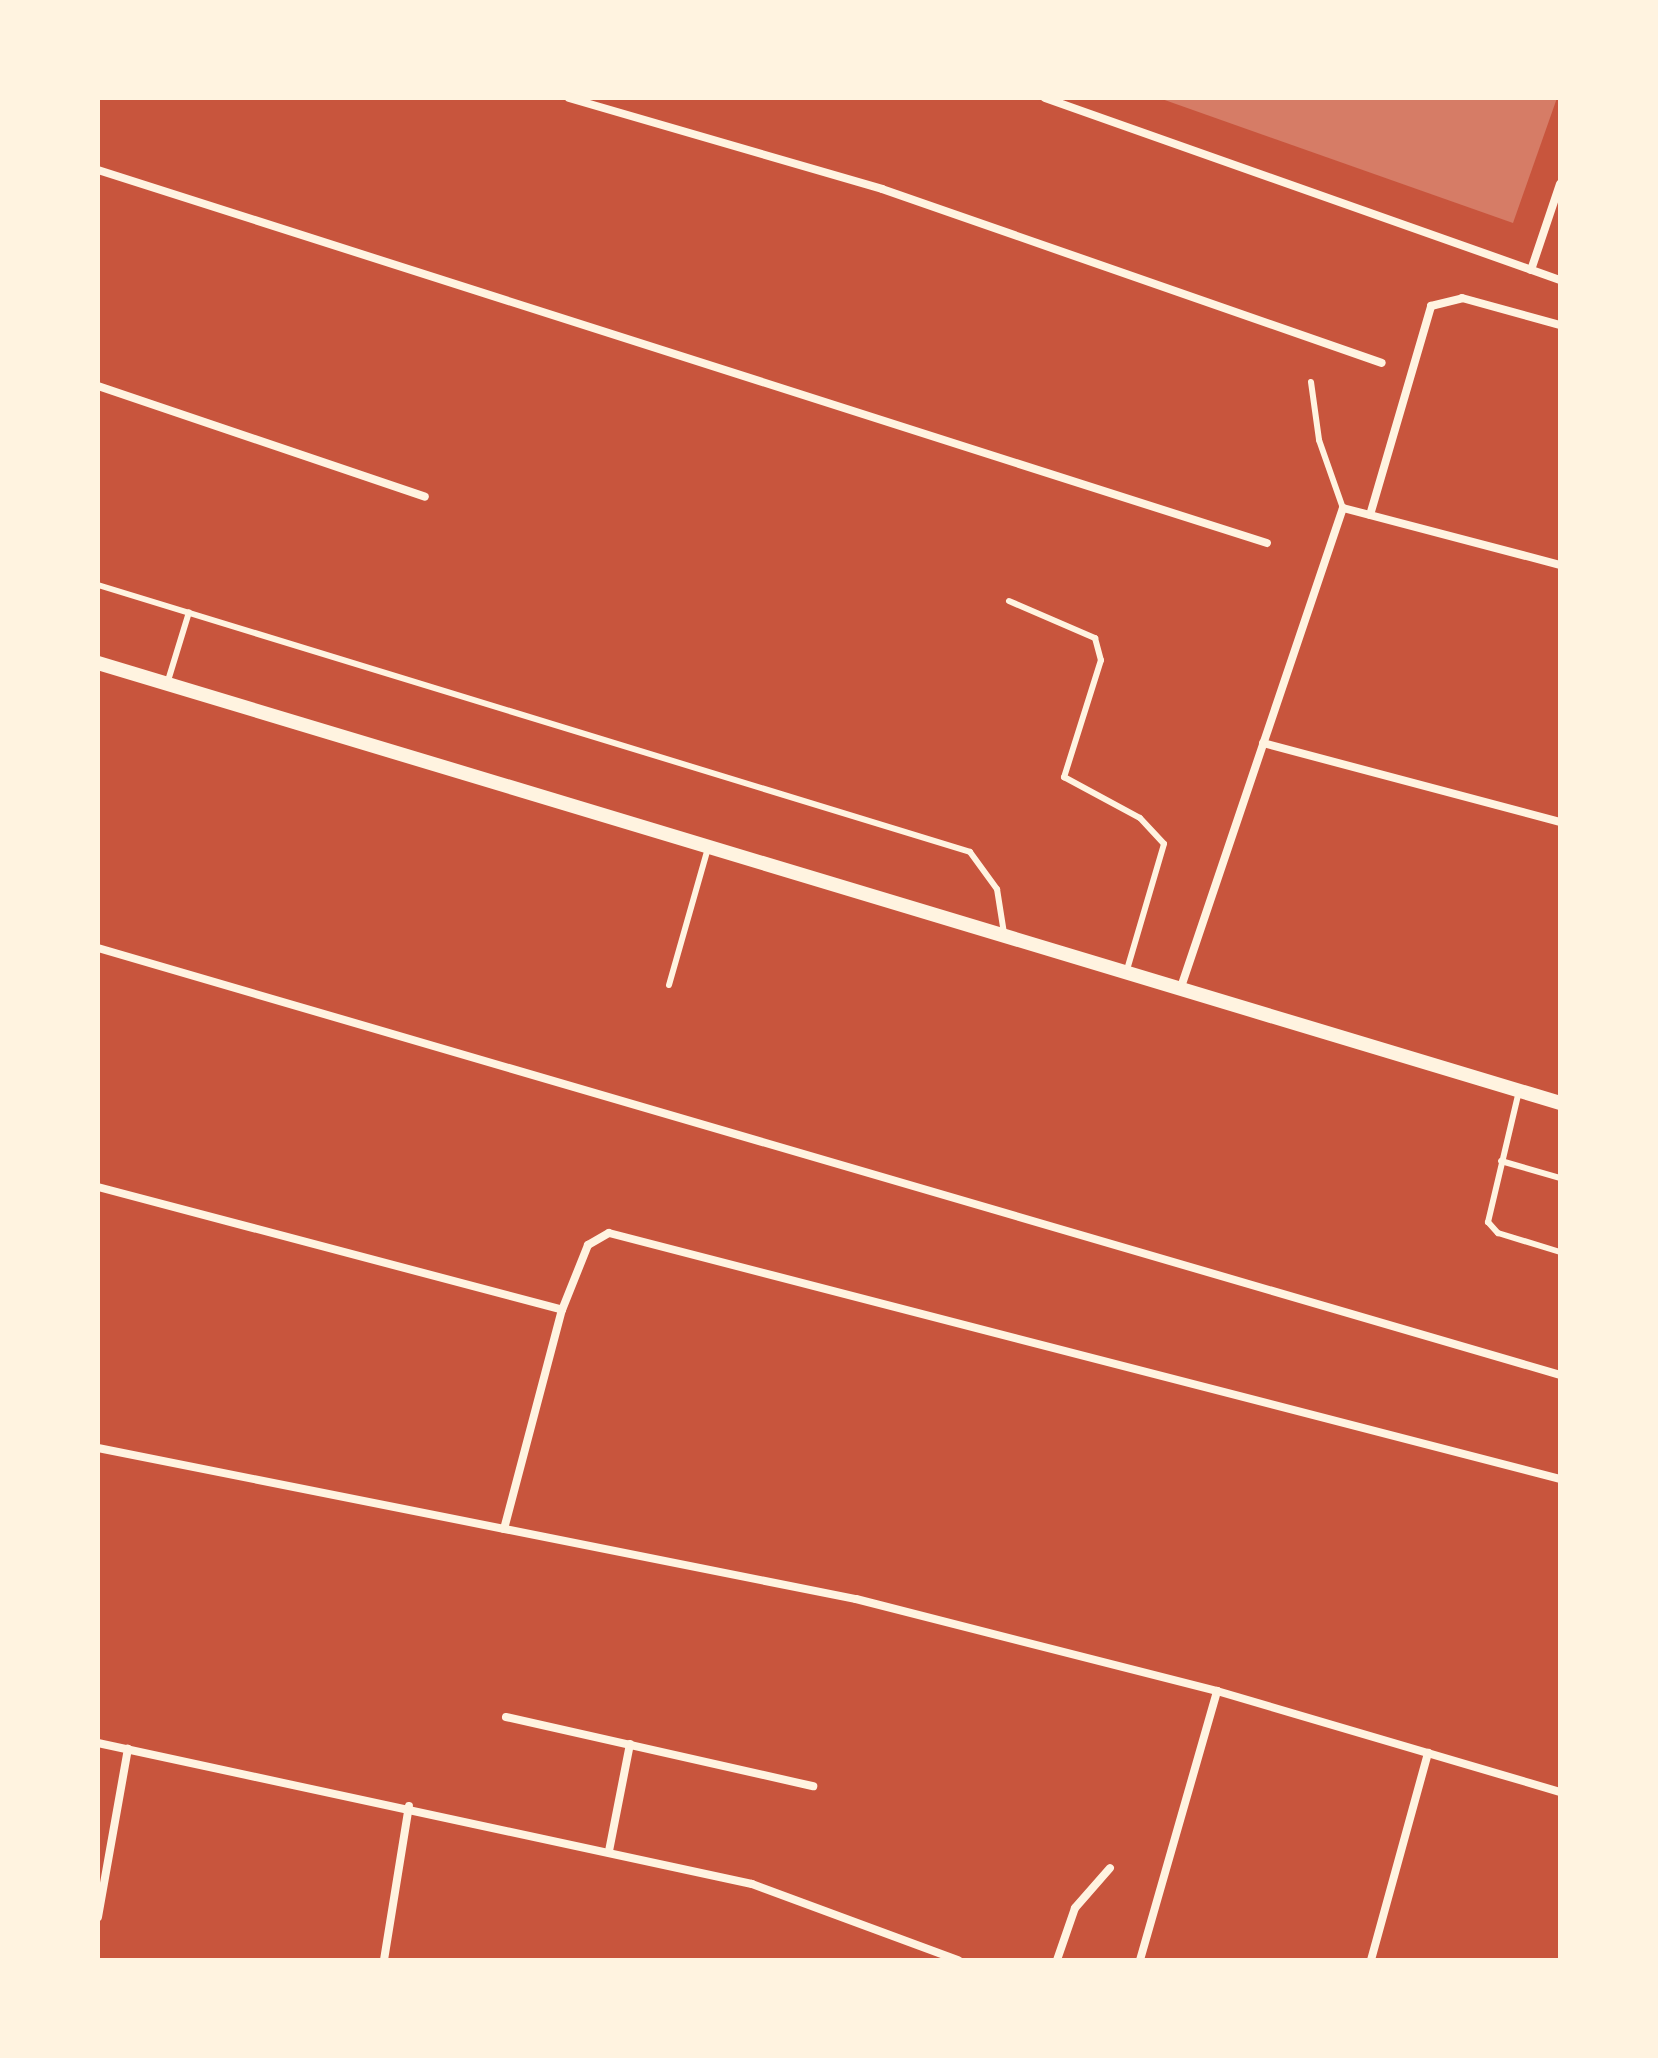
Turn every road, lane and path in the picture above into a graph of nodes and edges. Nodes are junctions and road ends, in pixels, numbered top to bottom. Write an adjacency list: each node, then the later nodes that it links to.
1 (569, 98): 8 (street)
2 (1045, 98): 5 (street)
3 (98, 170): 14 (street)
4 (1560, 184): 5 (street)
5 (1531, 270): 6 (street)
6 (1560, 280)
7 (1560, 325): 13 (street)
8 (1382, 363)
9 (1311, 382): 12 (lane)
10 (98, 386): 11 (street)
11 (425, 497)
12 (1343, 508): 13 (street); 21 (street)
13 (1370, 515): 15 (street)
14 (1267, 543)
15 (1560, 565)
16 (98, 585): 18 (lane)
17 (1009, 601): 26 (lane)
18 (189, 612): 20 (lane); 24 (lane)
19 (98, 663): 20 (street)
20 (167, 684): 23 (street)
21 (1263, 743): 22 (street); 28 (street)
22 (1560, 822)
23 (708, 848): 24 (street); 27 (lane)
24 (1005, 937): 26 (street)
25 (98, 948): 36 (street)
26 (1126, 974): 28 (street)
27 (669, 985)
28 (1180, 990): 29 (street)
29 (1519, 1091): 30 (street); 31 (lane)
30 (1560, 1103)
31 (1501, 1161): 32 (lane); 34 (lane)
32 (1560, 1178)
33 (98, 1187): 35 (street)
34 (1560, 1252)
35 (562, 1310): 38 (street); 39 (street)
36 (1560, 1375)
37 (98, 1448): 39 (street)
38 (1560, 1479)
39 (504, 1529): 40 (street)
40 (1217, 1691): 45 (street); 55 (street)
41 (506, 1717): 43 (street)
42 (98, 1743): 44 (street)
43 (630, 1744): 46 (street); 49 (street)
44 (128, 1749): 48 (street); 51 (street)
45 (1428, 1753): 47 (street); 56 (street)
46 (813, 1786)
47 (1560, 1792)
48 (409, 1806): 49 (street); 52 (street)
49 (609, 1851): 53 (street)
50 (1110, 1868): 54 (street)
51 (98, 1917)
52 (384, 1960)
53 (958, 1960)
54 (1057, 1960)
55 (1140, 1960)
56 (1371, 1960)

